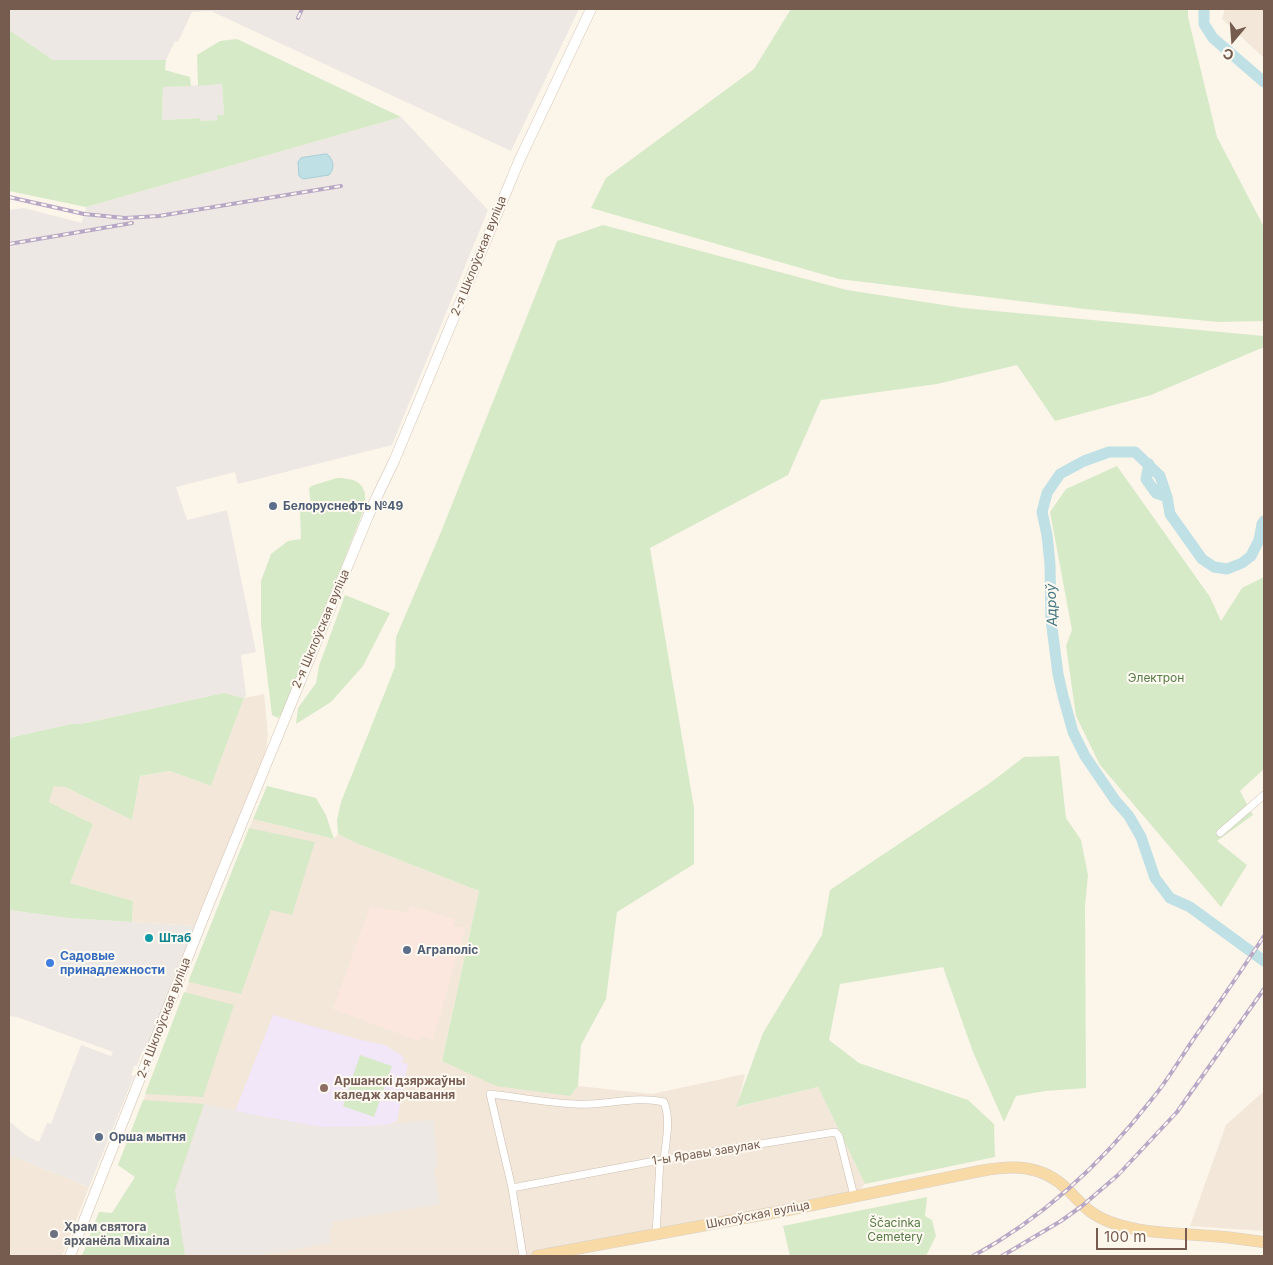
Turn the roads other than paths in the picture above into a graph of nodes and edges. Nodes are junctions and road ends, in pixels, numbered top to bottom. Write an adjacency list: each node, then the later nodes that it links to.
1 (591, 9): 9 (street, 2-я Шклоўская вуліца)
2 (1264, 795): 3 (street)
3 (1220, 833)
4 (662, 1160): 5 (street, 1-ы Яравы завулак); 5 (street); 6 (street, 1-ы Яравы завулак); 7 (street)
5 (512, 1188): 10 (street)
6 (854, 1196): 7 (main road, Шклоўская вуліца); 8 (main road, Шклоўская вуліца)
7 (656, 1235): 11 (main road, Шклоўская вуліца)
8 (1264, 1242)
9 (70, 1256)
10 (523, 1256)
11 (537, 1256)

